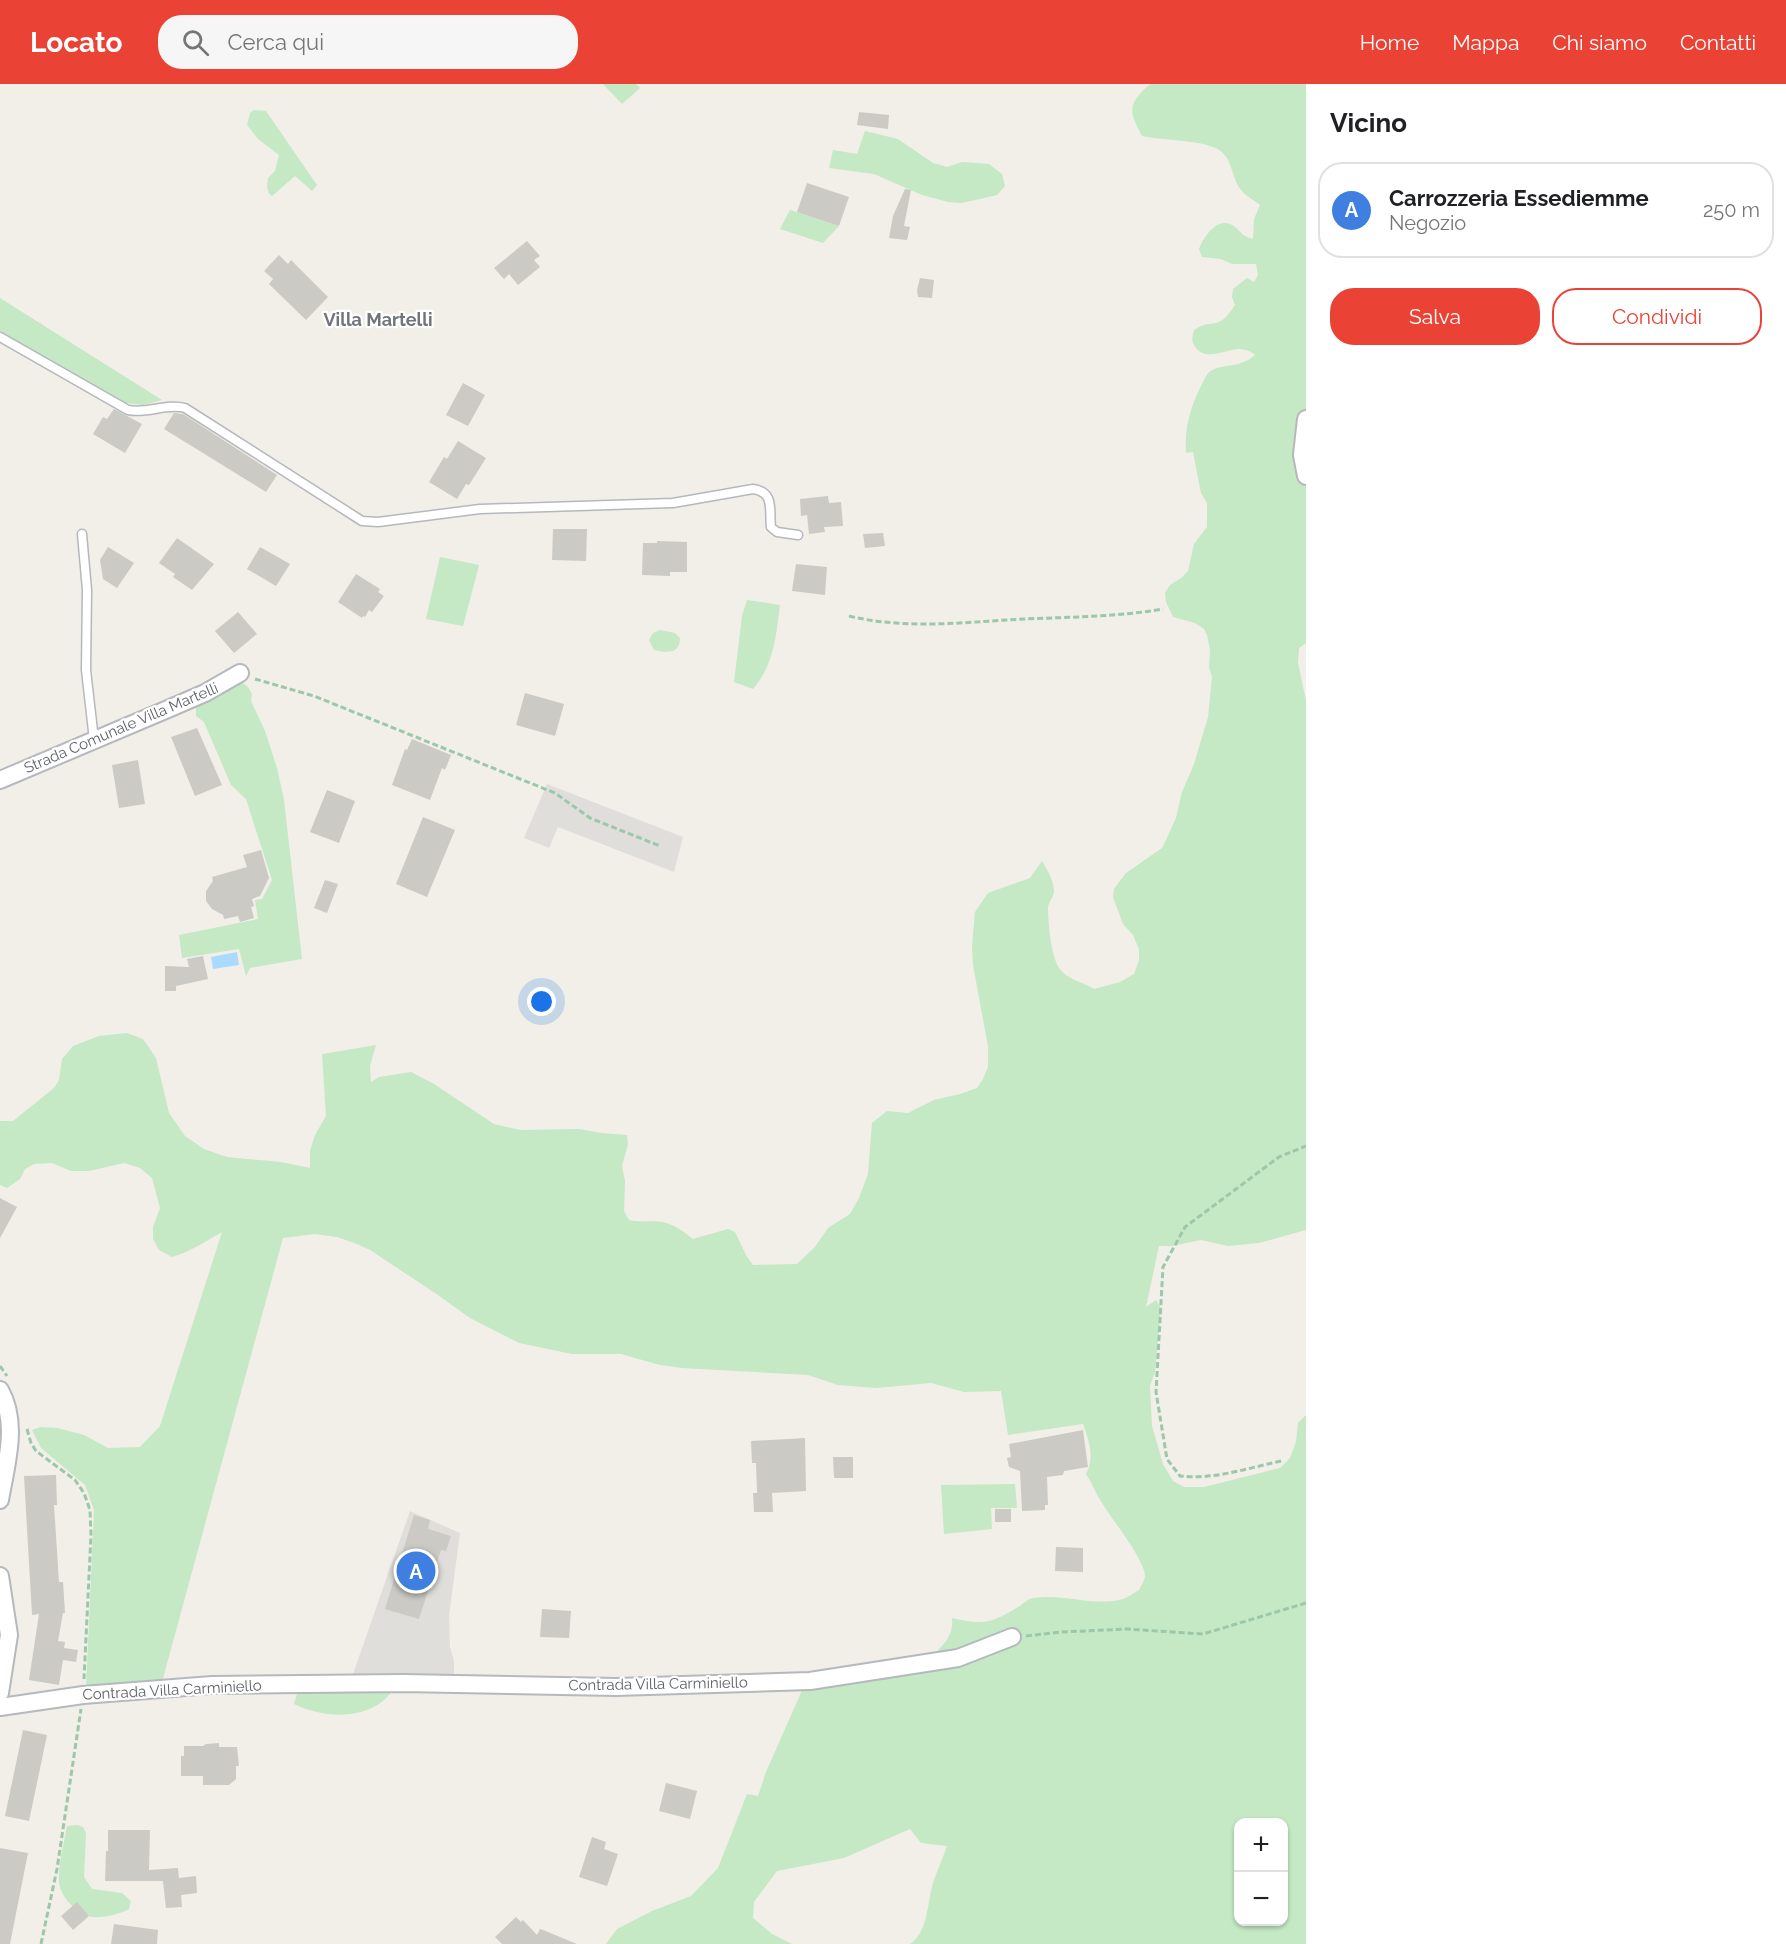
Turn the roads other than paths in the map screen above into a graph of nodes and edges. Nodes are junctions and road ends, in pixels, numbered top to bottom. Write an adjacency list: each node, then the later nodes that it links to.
1 (0, 337): 5 (lane)
2 (1306, 419): 3 (street)
3 (1306, 476)
4 (82, 534): 7 (lane)
5 (798, 535)
6 (247, 676): 7 (street, Strada Comunale Villa Martelli)
7 (94, 740): 8 (street, Strada Comunale Villa Martelli)
8 (0, 780)
9 (4, 1384): 10 (street)
10 (0, 1500)
11 (0, 1576): 13 (street)
12 (1012, 1637): 14 (street, Contrada Villa Carminiello)
13 (0, 1693)
14 (0, 1707)

